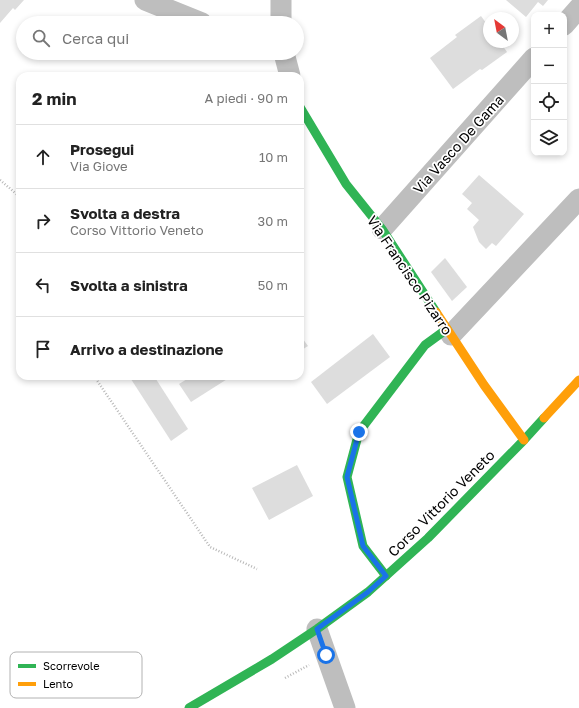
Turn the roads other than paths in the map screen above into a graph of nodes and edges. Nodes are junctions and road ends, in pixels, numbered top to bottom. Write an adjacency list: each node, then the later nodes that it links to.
1 (145, 0): 4 (street)
2 (281, 0): 5 (street)
3 (579, 8): 6 (street)
4 (185, 16)
5 (281, 16)
6 (567, 22)
7 (284, 60): 9 (street)
8 (531, 61): 12 (street, Via Vasco De Gama)
9 (289, 72)
10 (304, 113): 12 (street, Via Francisco Pizarro)
11 (579, 198): 13 (street)
12 (382, 229): 13 (street, Via Francisco Pizarro)
13 (449, 332): 15 (street, Via Francisco Pizarro); 16 (street)
14 (579, 380): 15 (street, Corso Vittorio Veneto)
15 (524, 440): 16 (street, Corso Vittorio Veneto)
16 (386, 576): 17 (street, Corso Vittorio Veneto)
17 (317, 629): 18 (street, Corso Vittorio Veneto); 19 (street)
18 (189, 708)
19 (345, 708)

